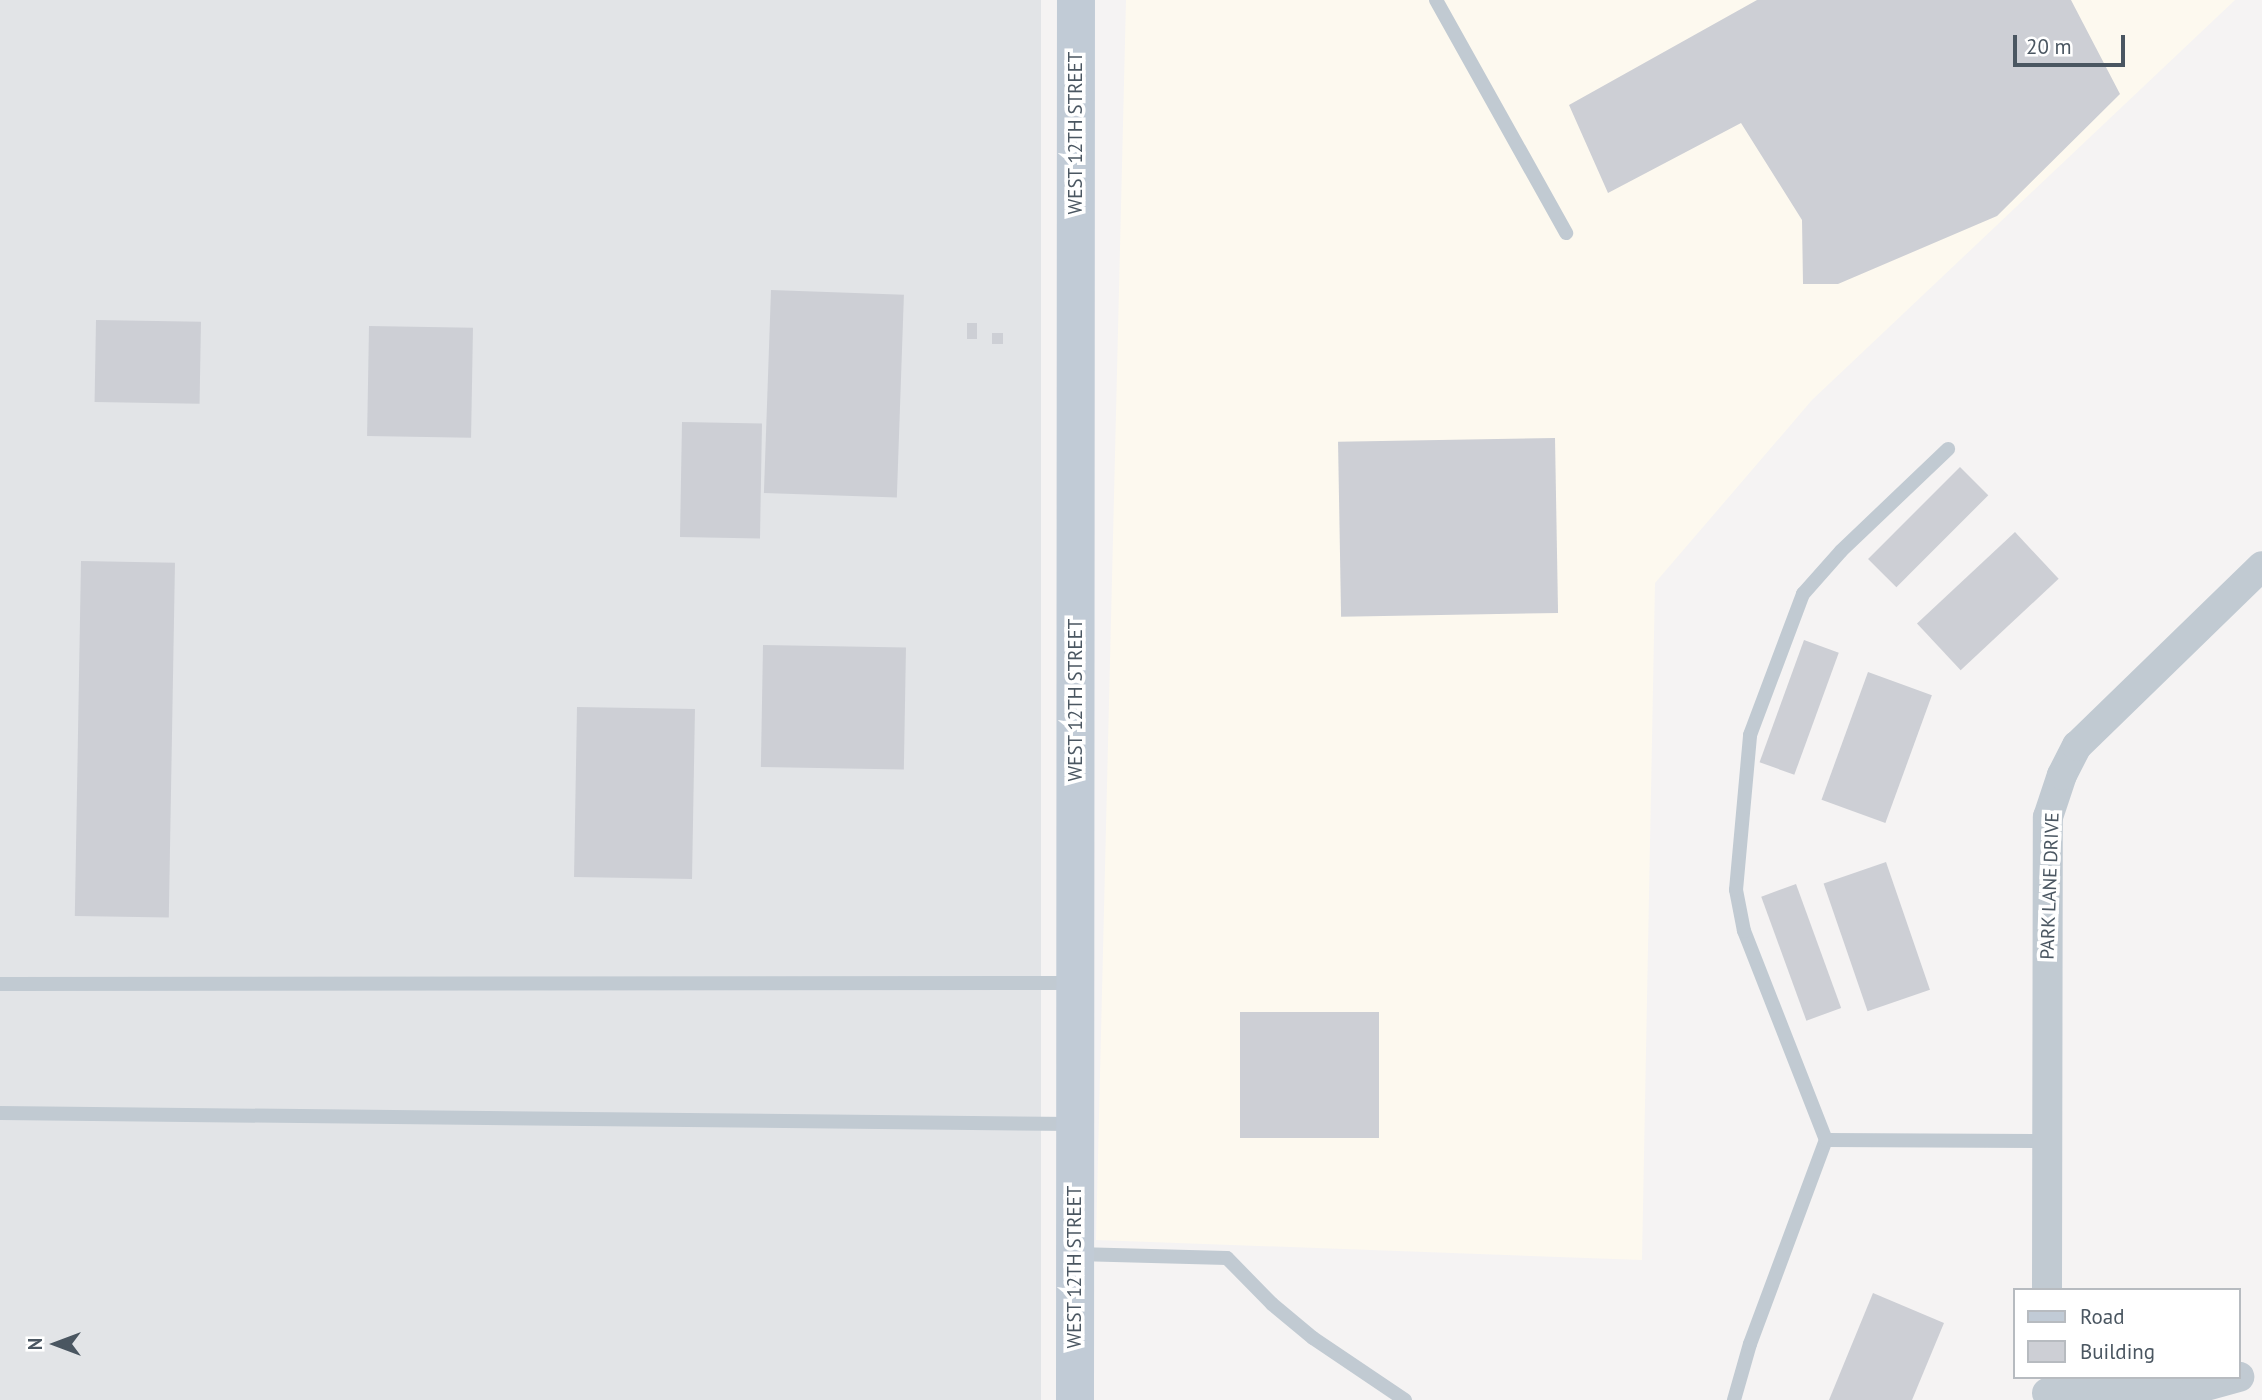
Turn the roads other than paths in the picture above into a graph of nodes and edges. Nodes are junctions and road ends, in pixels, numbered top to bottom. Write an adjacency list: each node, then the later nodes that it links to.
1 (1076, 0): 6 (main road, WEST 12TH STREET)
2 (1436, 0): 3 (lane)
3 (1566, 233)
4 (1948, 449): 10 (lane)
5 (2262, 566): 11 (street, PARK LANE DRIVE)
6 (1076, 983): 7 (lane); 9 (main road, WEST 12TH STREET)
7 (0, 984)
8 (0, 1113): 9 (lane)
9 (1074, 1124): 12 (main road, WEST 12TH STREET)
10 (1826, 1140): 11 (lane); 20 (lane)
11 (2048, 1141): 13 (street, PARK LANE DRIVE)
12 (1075, 1254): 18 (main road, WEST 12TH STREET); 19 (lane)
13 (2047, 1288)
14 (2262, 1369): 15 (street)
15 (2241, 1376)
16 (2232, 1379): 17 (street)
17 (2047, 1390)
18 (1075, 1400)
19 (1405, 1400)
20 (1734, 1400)

